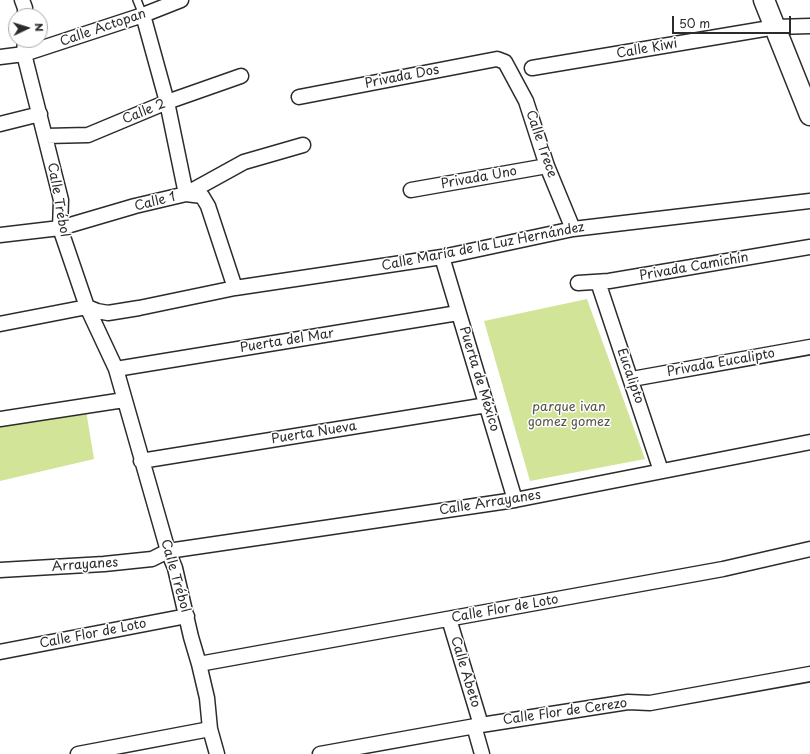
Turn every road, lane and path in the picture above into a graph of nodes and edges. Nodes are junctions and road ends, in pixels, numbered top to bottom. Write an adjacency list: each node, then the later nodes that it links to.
1 (137, 0): 4 (lane)
2 (181, 0): 4 (street, Calle Actopan)
3 (764, 0): 6 (street)
4 (143, 15): 8 (street, Calle Actopan); 14 (street)
5 (810, 26): 6 (street, Calle Kiwi)
6 (776, 27): 11 (street, Calle Kiwi); 16 (street)
7 (24, 48): 8 (street, Calle Trébol)
8 (24, 54): 9 (street, Calle Actopan); 15 (street, Calle Trébol)
9 (0, 57)
10 (505, 62): 13 (street, Privada Dos); 20 (street, Calle Trece)
11 (532, 68)
12 (241, 76): 14 (street, Calle 2)
13 (299, 97)
14 (167, 102): 18 (street, Calle 2); 22 (street)
15 (40, 114): 17 (street); 18 (street, Calle Trébol)
16 (810, 115)
17 (0, 124)
18 (46, 136): 24 (street, Calle Trébol)
19 (303, 145): 22 (street, Calle 1)
20 (547, 166): 21 (street, Privada Uno); 25 (street, Calle Trece)
21 (411, 190)
22 (186, 194): 24 (street, Calle 1); 31 (street)
23 (810, 201): 25 (street, Calle María de la Luz Hernández)
24 (60, 228): 26 (street, Calle 1); 32 (street, Calle Trébol)
25 (573, 229): 28 (street, Calle María de la Luz Hernández)
26 (0, 235)
27 (810, 248): 29 (street, Privada Camichín)
28 (442, 257): 31 (street, Calle María de la Luz Hernández); 33 (street, Puerta de México)
29 (598, 282): 30 (street, Privada Camichín); 37 (street, Eucalipto)
30 (578, 283)
31 (235, 288): 32 (street, Calle María de la Luz Hernández)
32 (87, 307): 34 (street); 36 (street, Calle Trébol)
33 (458, 313): 36 (street, Puerta del Mar); 39 (street, Puerta de México)
34 (0, 324)
35 (810, 347): 37 (street, Privada Eucalipto)
36 (116, 369): 38 (street, Calle Trébol)
37 (632, 380): 43 (street, Eucalipto)
38 (124, 400): 40 (street); 42 (street, Calle Trébol)
39 (487, 405): 42 (street, Puerta Nueva); 44 (street, Puerta de México)
40 (0, 419)
41 (810, 442): 43 (street, Calle Arrayanes)
42 (141, 461): 46 (street, Calle Trébol)
43 (661, 471): 44 (street, Calle Arrayanes)
44 (515, 500): 46 (street, Calle Arrayanes)
45 (810, 549): 49 (street, Calle Flor de Loto)
46 (168, 551): 47 (street, Arrayanes); 48 (street, Calle Trébol)
47 (0, 570)
48 (187, 616): 50 (street, Calle Flor de Loto); 51 (street, Calle Trébol)
49 (449, 619): 51 (street, Calle Flor de Loto); 53 (street, Calle Abeto)
50 (0, 652)
51 (200, 664): 54 (street, Calle Trébol)
52 (810, 674): 53 (street, Calle Flor de Cerezo)
53 (477, 726): 57 (street, Calle Flor de Cerezo); 58 (street, Calle Abeto)
54 (210, 729): 55 (street); 56 (street, Calle Trébol)
55 (78, 754)
56 (217, 754)
57 (320, 754)
58 (482, 754)

